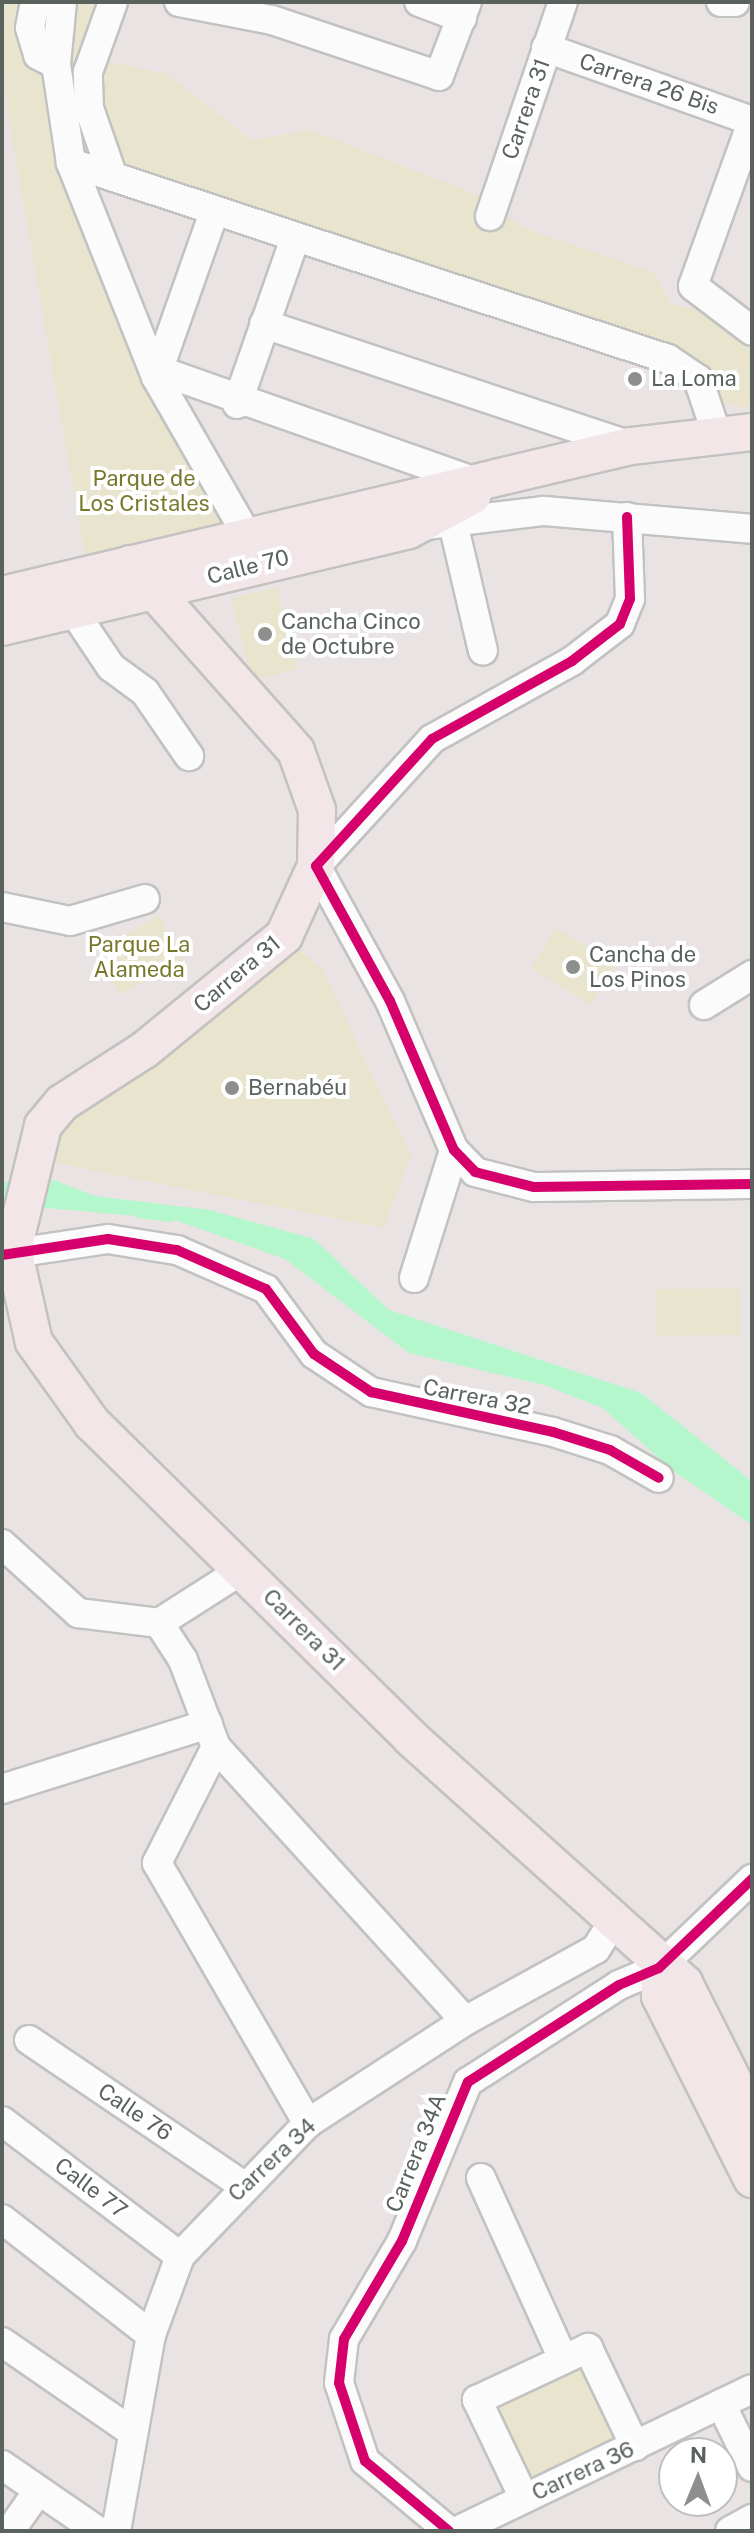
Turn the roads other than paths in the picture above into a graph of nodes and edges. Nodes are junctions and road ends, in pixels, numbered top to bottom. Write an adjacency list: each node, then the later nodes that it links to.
1 (35, 2): 10 (street)
2 (62, 2): 10 (street)
3 (113, 2): 13 (street)
4 (179, 2): 8 (street)
5 (419, 2): 7 (street)
6 (563, 2): 9 (street, Carrera 31)
7 (465, 10): 8 (street)
8 (274, 11)
9 (546, 48): 11 (street, Carrera 26 Bis); 15 (street, Carrera 31)
10 (56, 64): 12 (street)
11 (752, 121): 18 (street)
12 (71, 163): 13 (street); 19 (street)
13 (113, 177): 14 (street)
14 (214, 212): 16 (street); 19 (street)
15 (490, 216)
16 (295, 238): 17 (street); 21 (street)
17 (264, 324): 20 (street); 23 (street)
18 (752, 331)
19 (157, 374): 20 (street); 28 (street)
20 (237, 404): 24 (street)
21 (716, 432): 22 (main road, Calle 70); 23 (main road, Calle 70)
22 (752, 432)
23 (631, 446): 24 (main road, Calle 70)
24 (482, 485): 26 (main road, Calle 70); 28 (main road, Calle 70)
25 (627, 517): 26 (street); 27 (street); 36 (street)
26 (437, 524): 30 (main road, Calle 70); 34 (street)
27 (752, 529)
28 (247, 535): 29 (main road, Calle 70)
29 (130, 564): 30 (main road, Carrera 31); 32 (main road, Calle 70)
30 (155, 591): 32 (main road, Calle 70); 36 (main road, Carrera 31)
31 (2, 595): 32 (main road, Calle 70)
32 (57, 603): 33 (main road, Calle 70); 35 (street)
33 (2, 627)
34 (483, 651)
35 (189, 756)
36 (316, 866): 41 (street); 43 (main road, Carrera 31)
37 (145, 899): 38 (street)
38 (2, 907)
39 (752, 975): 40 (street)
40 (704, 1005)
41 (454, 1150): 42 (street); 44 (street)
42 (752, 1184)
43 (10, 1247): 45 (street, Carrera 32); 47 (main road, Carrera 31)
44 (414, 1278)
45 (659, 1478)
46 (2, 1544): 48 (street)
47 (242, 1570): 49 (street); 53 (main road, Carrera 31)
48 (11, 1571): 49 (street)
49 (159, 1623): 50 (street)
50 (212, 1735): 51 (street); 55 (street); 59 (street)
51 (2, 1789)
52 (752, 1879): 54 (street, Carrera 34A)
53 (611, 1925): 54 (main road, Carrera 31); 55 (street, Carrera 34)
54 (659, 1968): 57 (main road, Carrera 31); 61 (main road); 80 (street, Carrera 34A)
55 (465, 2021): 59 (street, Carrera 34)
56 (29, 2040): 62 (street, Calle 76)
57 (752, 2118)
58 (2, 2121): 64 (street, Calle 77)
59 (308, 2123): 62 (street, Carrera 34)
60 (481, 2178): 67 (street)
61 (752, 2179)
62 (242, 2185): 64 (street, Carrera 34)
63 (2, 2219): 65 (street)
64 (180, 2256): 65 (street, Carrera 34)
65 (151, 2335): 70 (street, Carrera 34)
66 (2, 2342): 70 (street)
67 (576, 2354): 71 (street); 75 (street)
68 (752, 2389): 69 (street, Carrera 36)
69 (721, 2404): 71 (street, Carrera 36); 73 (street)
70 (131, 2431): 79 (street, Carrera 34)
71 (635, 2446): 75 (street, Carrera 36)
72 (2, 2465): 74 (street)
73 (752, 2467)
74 (38, 2491): 77 (street); 78 (street)
75 (524, 2498): 81 (street, Carrera 36)
76 (752, 2519): 82 (street)
77 (10, 2531)
78 (98, 2531)
79 (116, 2531)
80 (449, 2531)
81 (457, 2531)
82 (730, 2531)

